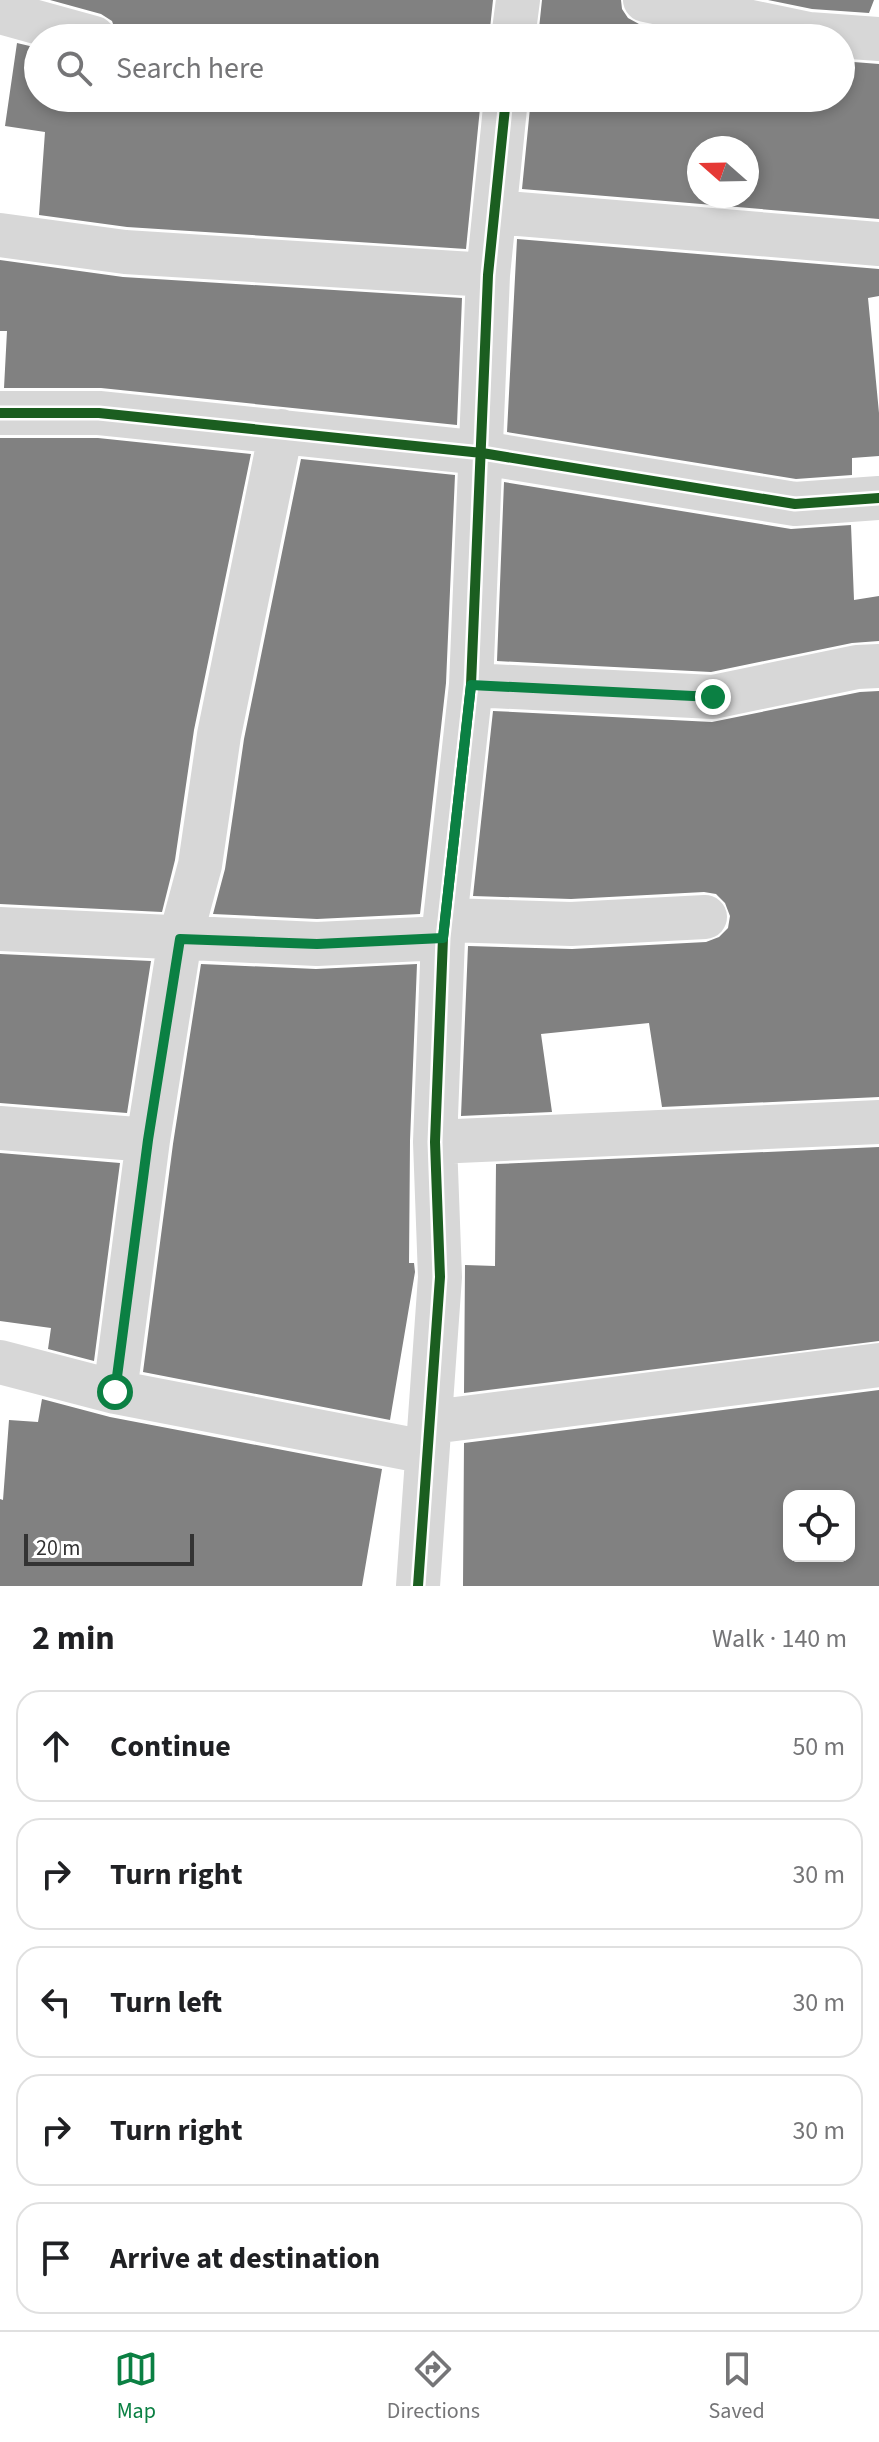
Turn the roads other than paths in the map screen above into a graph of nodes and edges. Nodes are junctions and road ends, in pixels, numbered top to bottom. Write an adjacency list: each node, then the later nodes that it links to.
1 (518, 0): 5 (street)
2 (645, 0): 6 (street)
3 (0, 12): 4 (street)
4 (43, 24)
5 (515, 24)
6 (761, 24)
7 (855, 37): 8 (street)
8 (879, 39)
9 (505, 112): 10 (street)
10 (495, 212): 12 (street); 13 (street)
11 (0, 235): 13 (street)
12 (879, 244)
13 (488, 275): 16 (street)
14 (0, 413): 15 (street)
15 (281, 431): 16 (street); 23 (street)
16 (482, 453): 17 (street); 19 (street)
17 (879, 498)
18 (879, 666): 19 (street)
19 (471, 685): 22 (street)
20 (705, 917): 22 (street)
21 (0, 929): 23 (street)
22 (445, 929): 23 (street); 27 (street)
23 (180, 939): 26 (street)
24 (879, 1122): 27 (street)
25 (0, 1128): 26 (street)
26 (148, 1140): 30 (street)
27 (435, 1142): 31 (street)
28 (0, 1362): 30 (street)
29 (879, 1365): 31 (street)
30 (115, 1392): 31 (street)
31 (429, 1437): 32 (street)
32 (418, 1586)

